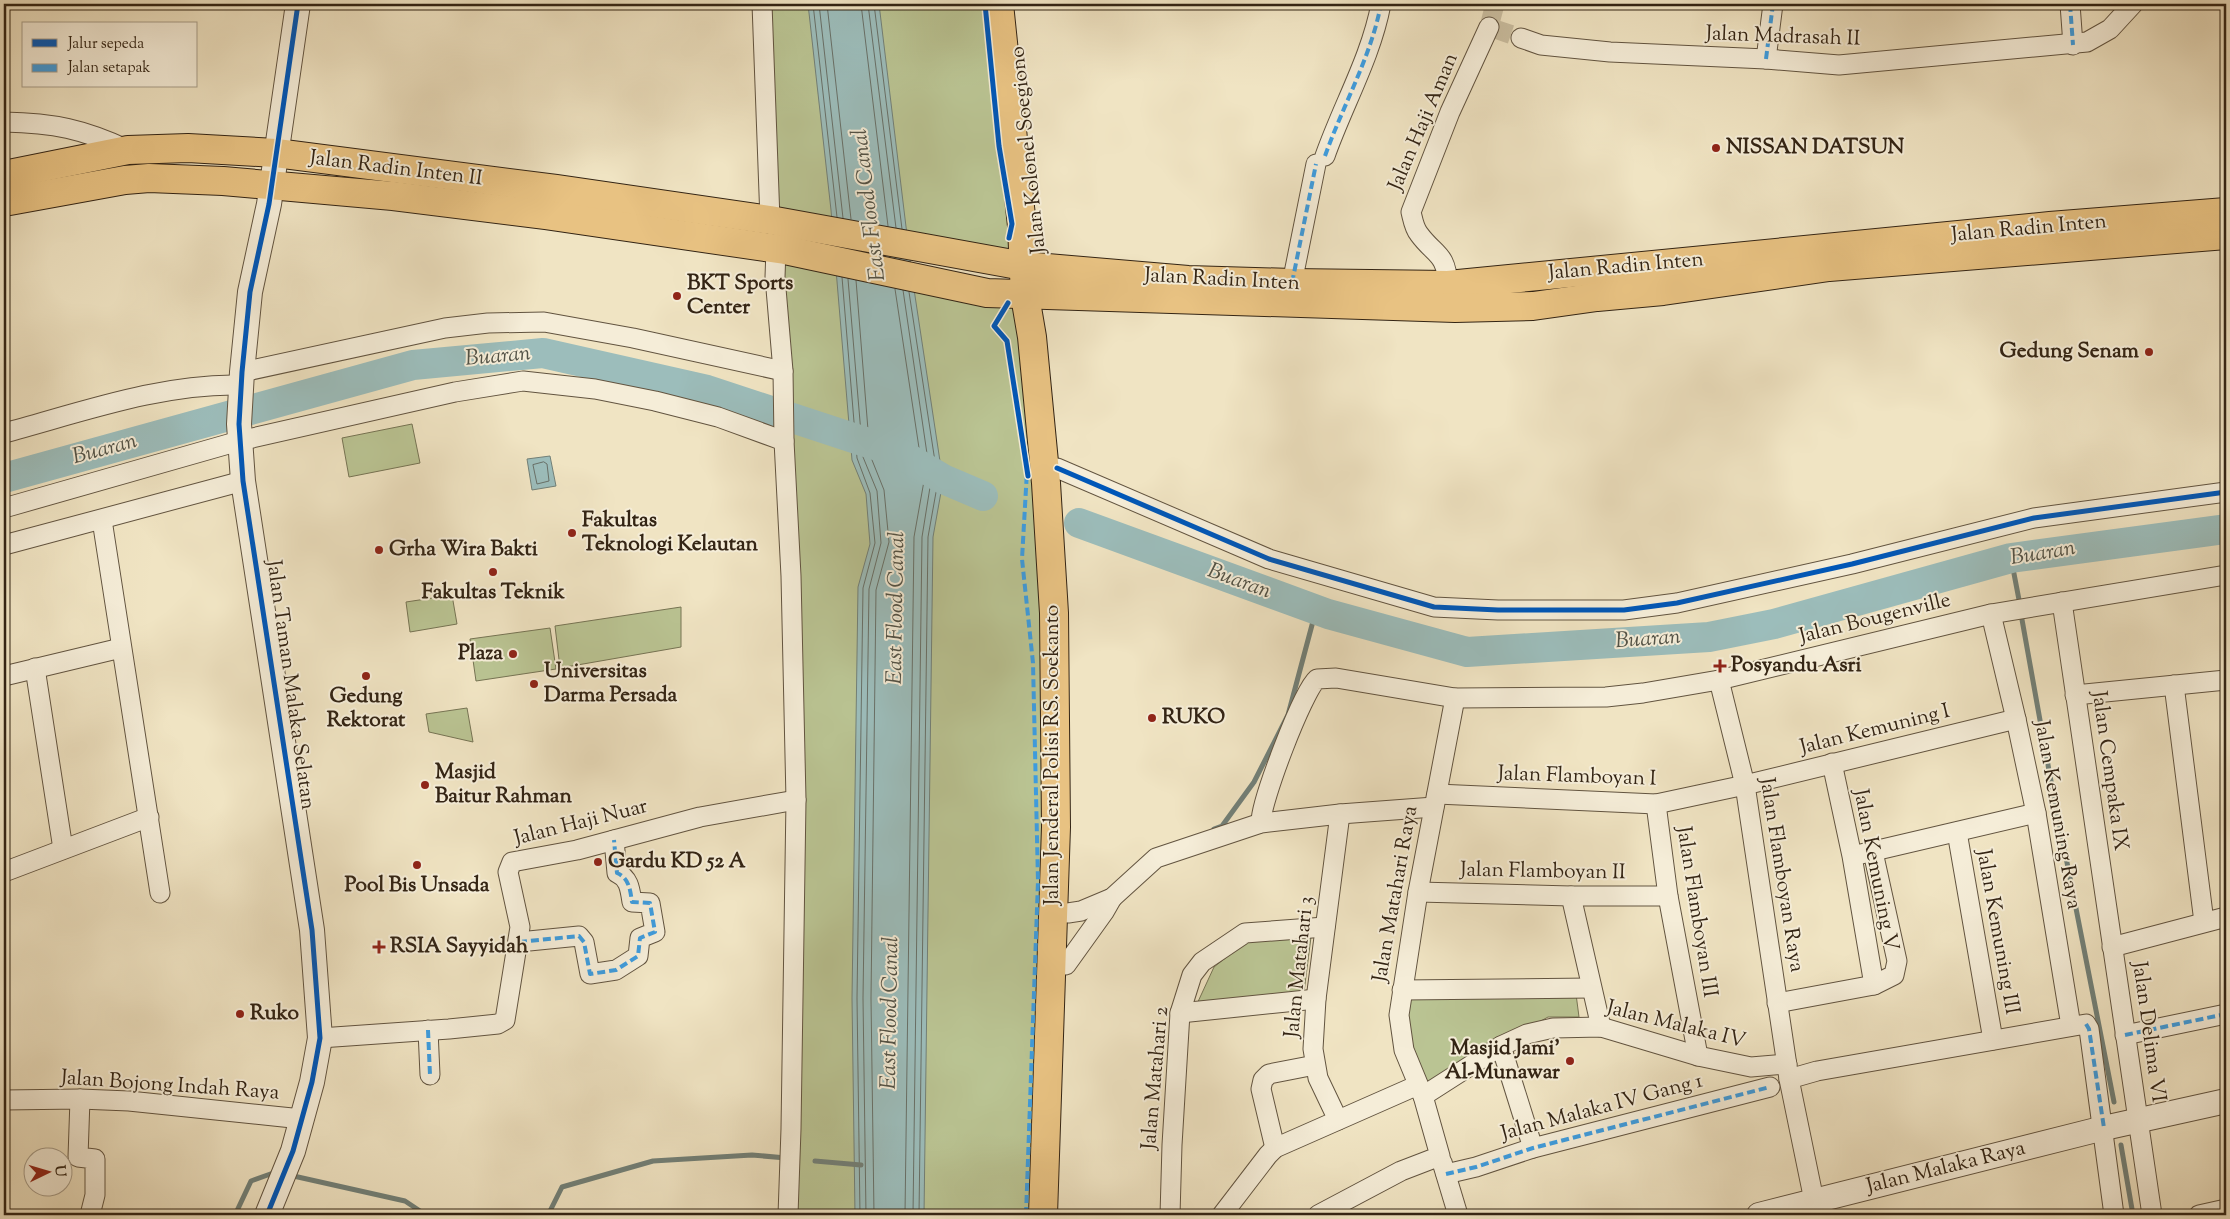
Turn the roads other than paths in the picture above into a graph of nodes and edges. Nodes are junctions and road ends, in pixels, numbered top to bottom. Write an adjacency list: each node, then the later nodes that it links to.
1 (298, 4): 15 (street, Jalan Taman Malaka Selatan)
2 (762, 4): 20 (street)
3 (999, 4): 25 (main road, Jalan Kolonel Soegiono)
4 (1013, 4): 25 (main road, Jalan Kolonel Soegiono)
5 (1382, 4): 26 (street)
6 (1773, 4): 12 (street)
7 (2070, 4): 11 (street)
8 (2133, 4): 11 (street, Jalan Madrasah II)
9 (1489, 27): 27 (street, Jalan Haji Aman)
10 (1521, 38): 12 (street, Jalan Madrasah II)
11 (2073, 45): 12 (street, Jalan Madrasah II)
12 (1766, 59)
13 (4, 122): 14 (street)
14 (128, 150): 15 (main road, Jalan Radin Inten II); 16 (main road, Jalan Radin Inten II)
15 (276, 153): 17 (street, Jalan Taman Malaka Selatan); 20 (main road, Jalan Radin Inten II)
16 (4, 175)
17 (272, 185): 18 (main road, Jalan Radin Inten II); 23 (main road, Jalan Radin Inten II); 33 (street, Jalan Taman Malaka Selatan)
18 (4, 202)
19 (2226, 212): 22 (main road, Jalan Radin Inten)
20 (779, 222): 24 (main road, Jalan Radin Inten II)
21 (2226, 235): 22 (main road, Jalan Radin Inten)
22 (2053, 237): 27 (main road, Jalan Radin Inten); 30 (main road, Jalan Radin Inten)
23 (780, 250): 28 (main road, Jalan Radin Inten II); 32 (street)
24 (960, 253): 25 (main road, Jalan Radin Inten)
25 (1021, 264): 26 (main road, Jalan Radin Inten); 30 (main road, Jalan Kolonel Soegiono)
26 (1292, 284): 27 (main road, Jalan Radin Inten)
27 (1448, 285)
28 (962, 287): 29 (main road, Jalan Radin Inten)
29 (998, 294): 30 (main road, Jalan Radin Inten); 31 (main road)
30 (1034, 296): 31 (main road, Jalan Jenderal Polisi RS. Soekanto); 37 (main road, Jalan Jenderal Polisi RS. Soekanto)
31 (1032, 337): 37 (main road, Jalan Jenderal Polisi RS. Soekanto)
32 (783, 379): 33 (street); 36 (street)
33 (241, 383): 34 (street, Jalan Taman Malaka Selatan); 35 (street)
34 (239, 432): 36 (street); 38 (street, Jalan Taman Malaka Selatan); 40 (street)
35 (4, 433)
36 (784, 433): 58 (street)
37 (1054, 478): 39 (street); 43 (main road, Jalan Jenderal Polisi RS. Soekanto)
38 (243, 481): 41 (street); 95 (street, Jalan Taman Malaka Selatan)
39 (2226, 492)
40 (4, 508)
41 (102, 520): 42 (street); 47 (street)
42 (4, 546)
43 (1059, 573): 76 (main road, Jalan Jenderal Polisi RS. Soekanto); 83 (main road, Jalan Jenderal Polisi RS. Soekanto)
44 (2226, 575): 45 (street, Jalan Bougenville)
45 (2062, 602): 46 (street, Jalan Bougenville); 53 (street, Jalan Cempaka IX)
46 (2000, 612): 50 (street, Jalan Bougenville); 55 (street, Jalan Kemuning Raya)
47 (122, 648): 48 (street); 63 (street)
48 (35, 668): 49 (street); 67 (street)
49 (4, 676)
50 (1719, 680): 54 (street, Jalan Bougenville); 57 (street, Jalan Flamboyan Raya)
51 (2226, 680): 52 (street)
52 (2174, 685): 53 (street); 78 (street)
53 (2075, 695): 82 (street, Jalan Cempaka IX)
54 (1454, 698): 59 (street, Jalan Matahari Raya); 64 (street, Jalan Bougenville)
55 (2016, 719): 56 (street, Jalan Kemuning I); 62 (street, Jalan Kemuning Raya)
56 (1832, 763): 57 (street, Jalan Kemuning I); 69 (street, Jalan Kemuning V)
57 (1745, 785): 60 (street, Jalan Flamboyan I); 88 (street, Jalan Flamboyan Raya)
58 (796, 800): 66 (street, Jalan Haji Nuar); 119 (street)
59 (1435, 800): 60 (street, Jalan Flamboyan I); 61 (street, Jalan Flamboyan I); 71 (street, Jalan Matahari Raya)
60 (1656, 804): 74 (street, Jalan Flamboyan III)
61 (1340, 814): 64 (street); 79 (street, Jalan Matahari 3)
62 (2036, 814): 65 (street); 91 (street, Jalan Kemuning Raya)
63 (149, 817): 67 (street); 72 (street)
64 (1261, 823): 75 (street)
65 (1957, 832): 68 (street); 96 (street, Jalan Kemuning III)
66 (614, 840): 80 (street, Jalan Haji Nuar); 80 (street)
67 (63, 849): 70 (street)
68 (1873, 852): 69 (street); 84 (street)
69 (1852, 856): 84 (street, Jalan Kemuning V)
70 (4, 872)
71 (1418, 892): 73 (street, Jalan Flamboyan II); 86 (street, Jalan Matahari Raya)
72 (160, 893)
73 (1571, 896): 74 (street, Jalan Flamboyan II); 85 (street)
74 (1668, 896): 98 (street, Jalan Flamboyan III)
75 (1112, 898): 76 (street); 81 (street)
76 (1075, 912): 81 (street); 83 (main road, Jalan Jenderal Polisi RS. Soekanto)
77 (2226, 917): 78 (street, Jalan Delima VI)
78 (2204, 922): 82 (street, Jalan Delima VI)
79 (1325, 927): 87 (street, Jalan Matahari 3); 89 (street, Jalan Matahari 2)
80 (519, 942): 93 (street, Jalan Haji Nuar)
81 (1081, 943): 83 (street)
82 (2112, 947): 94 (street, Jalan Delima VI)
83 (1059, 954): 120 (main road, Jalan Jenderal Polisi RS. Soekanto); 121 (main road, Jalan Jenderal Polisi RS. Soekanto)
84 (1874, 985): 88 (street)
85 (1591, 988): 86 (street); 92 (street)
86 (1402, 990): 103 (street, Jalan Matahari Raya)
87 (1316, 999): 89 (street); 99 (street, Jalan Matahari 3)
88 (1777, 1003): 100 (street, Jalan Flamboyan Raya)
89 (1180, 1014): 122 (street, Jalan Matahari 2)
90 (2226, 1014): 94 (street)
91 (2071, 1026): 96 (street, Jalan Malaka IV); 110 (street)
92 (1601, 1027): 97 (street, Jalan Malaka IV); 98 (street, Jalan Malaka IV)
93 (428, 1030): 95 (street, Jalan Haji Nuar); 101 (street)
94 (2125, 1035): 109 (street, Jalan Delima VI)
95 (320, 1038): 107 (street, Jalan Taman Malaka Selatan)
96 (1993, 1040): 100 (street, Jalan Malaka IV)
97 (1501, 1046): 103 (street, Jalan Malaka IV); 112 (street)
98 (1698, 1056): 100 (street, Jalan Malaka IV)
99 (1315, 1065): 108 (street, Jalan Matahari 3); 111 (street)
100 (1788, 1072): 116 (street)
101 (430, 1075)
102 (1770, 1087): 112 (street, Jalan Malaka IV Gang 1)
103 (1421, 1090): 108 (street, Jalan Malaka IV); 113 (street)
104 (80, 1099): 105 (street, Jalan Bojong Indah Raya); 107 (street, Jalan Bojong Indah Raya); 118 (street)
105 (4, 1100)
106 (2226, 1101): 109 (street, Jalan Malaka Raya)
107 (302, 1119): 115 (street, Jalan Taman Malaka Selatan)
108 (1338, 1120): 111 (street, Jalan Malaka IV)
109 (2138, 1122): 110 (street, Jalan Malaka Raya); 128 (street, Jalan Delima VI)
110 (2104, 1128): 116 (street, Jalan Malaka Raya); 127 (street)
111 (1275, 1148): 123 (street)
112 (1533, 1148): 114 (street, Jalan Malaka IV Gang 1)
113 (1440, 1156): 114 (street); 124 (street)
114 (1446, 1174): 125 (street)
115 (271, 1206)
116 (1816, 1208): 126 (street, Jalan Malaka Raya)
117 (2226, 1209): 129 (street)
118 (90, 1215)
119 (788, 1215)
120 (1044, 1215)
121 (1058, 1215)
122 (1170, 1215)
123 (1222, 1215)
124 (1318, 1215)
125 (1458, 1215)
126 (1759, 1215)
127 (2114, 1215)
128 (2152, 1215)
129 (2199, 1215)

